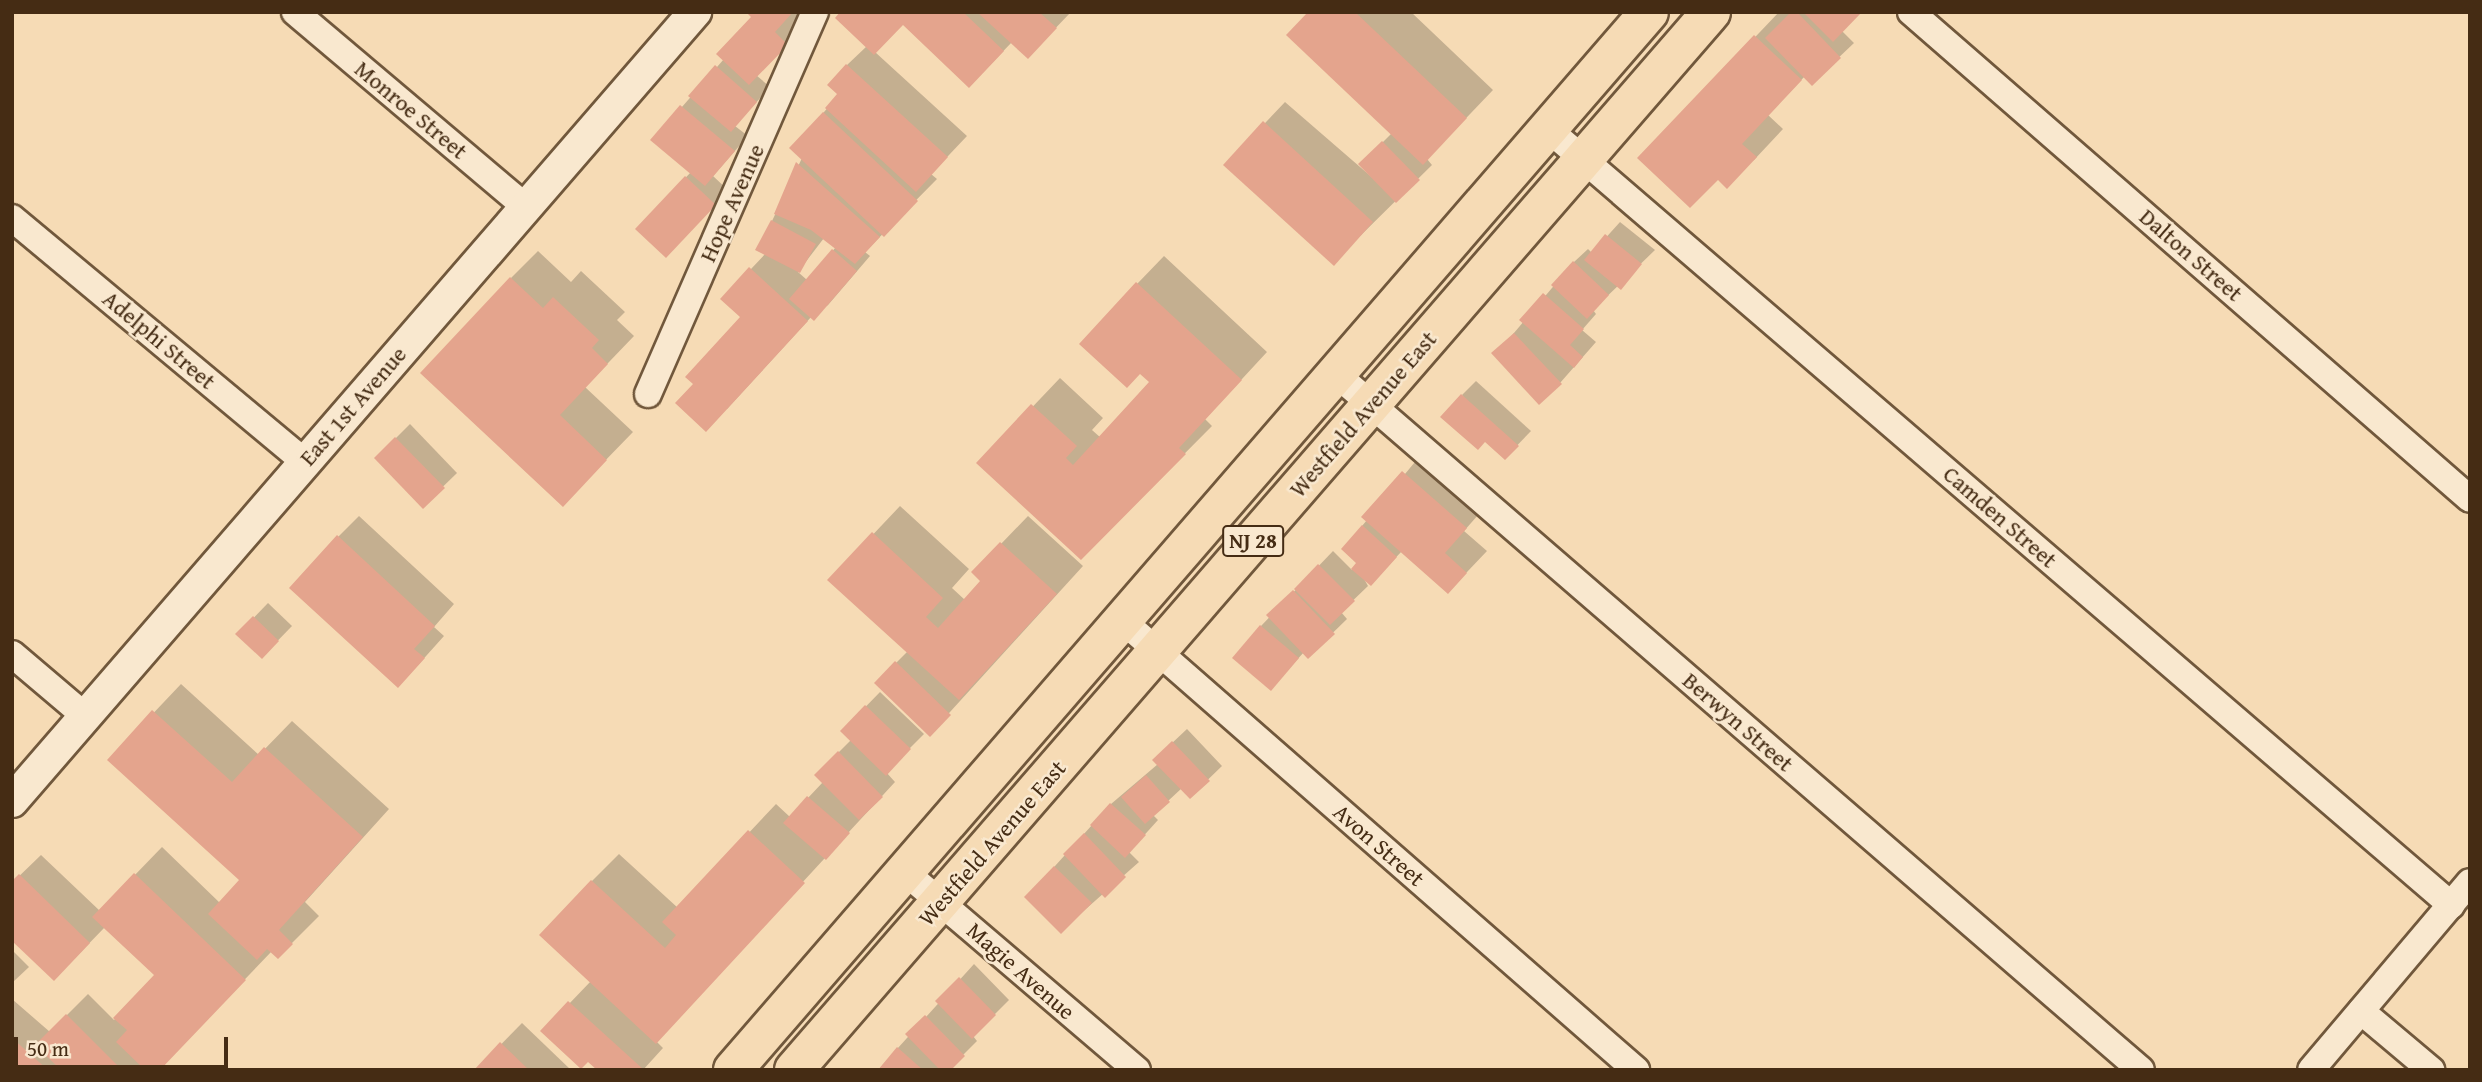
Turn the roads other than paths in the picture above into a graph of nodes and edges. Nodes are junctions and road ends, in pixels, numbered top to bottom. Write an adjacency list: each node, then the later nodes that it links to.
1 (295, 12): 9 (street, Monroe Street)
2 (695, 12): 9 (street, East 1st Avenue)
3 (815, 12): 12 (street, Hope Avenue)
4 (1649, 12): 7 (main road, Westfield Avenue East / NJ 28)
5 (1711, 12): 8 (main road, Westfield Avenue East / NJ 28)
6 (1912, 12): 15 (street, Dalton Street)
7 (1548, 130): 8 (street, Camden Street); 11 (main road, Westfield Avenue East / NJ 28)
8 (1584, 159): 13 (main road, Westfield Avenue East / NJ 28); 24 (street, Camden Street)
9 (526, 207): 14 (street, East 1st Avenue)
10 (12, 218): 14 (street, Adelphi Street)
11 (1336, 374): 13 (street, Berwyn Street); 16 (main road, Westfield Avenue East / NJ 28)
12 (648, 394)
13 (1371, 405): 17 (main road, Westfield Avenue East / NJ 28); 30 (street, Berwyn Street)
14 (305, 463): 19 (street, East 1st Avenue)
15 (2470, 499)
16 (1123, 621): 17 (street, Avon Street); 21 (main road, Westfield Avenue East / NJ 28)
17 (1158, 651): 23 (main road, Westfield Avenue East / NJ 28); 29 (street, Avon Street)
18 (12, 654): 19 (street)
19 (85, 716): 20 (street, East 1st Avenue)
20 (12, 801)
21 (905, 872): 23 (street, Magie Avenue); 26 (main road, Westfield Avenue East / NJ 28)
22 (2470, 882): 24 (street)
23 (941, 902): 27 (main road, Westfield Avenue East / NJ 28); 28 (street, Magie Avenue)
24 (2451, 905): 25 (street)
25 (2361, 1011): 31 (street); 32 (street)
26 (733, 1070)
27 (794, 1070)
28 (1137, 1070)
29 (1636, 1070)
30 (2141, 1070)
31 (2311, 1070)
32 (2431, 1070)

